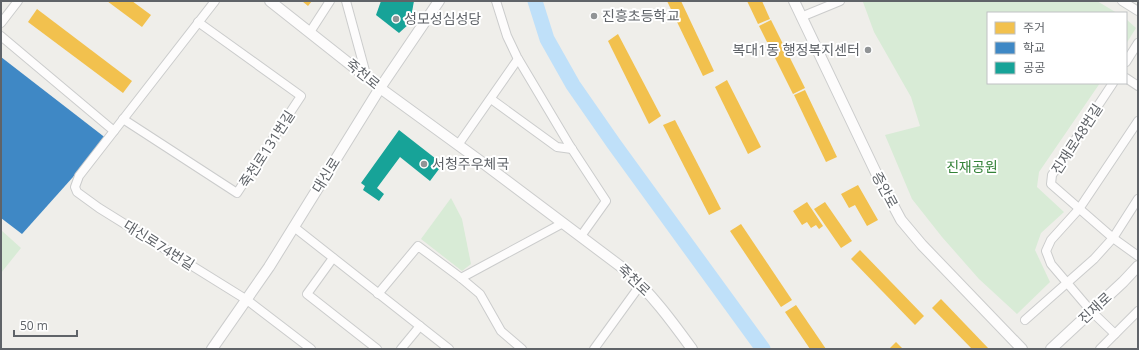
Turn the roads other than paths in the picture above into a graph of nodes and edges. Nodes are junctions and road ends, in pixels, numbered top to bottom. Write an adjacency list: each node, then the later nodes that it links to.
1 (18, 1): 14 (street)
2 (215, 1): 13 (street)
3 (270, 1): 15 (street, 죽천로)
4 (330, 1): 15 (street)
5 (346, 1): 20 (street)
6 (439, 1): 24 (street, 대신로)
7 (496, 1): 18 (street)
8 (794, 1): 12 (street, 증안로)
9 (840, 1): 12 (street)
10 (1122, 1): 11 (street)
11 (1138, 11)
12 (801, 17): 58 (street, 증안로)
13 (198, 22): 26 (street); 26 (street, 죽천로131번길)
14 (1, 23)
15 (310, 32): 20 (street, 죽천로)
16 (1, 36): 28 (street)
17 (1138, 43): 19 (street)
18 (518, 59): 25 (street); 30 (street)
19 (1127, 60)
20 (367, 78): 24 (street, 죽천로)
21 (1127, 79): 23 (street)
22 (1112, 84): 32 (street, 진재로48번길)
23 (1138, 86)
24 (380, 88): 29 (street, 죽천로); 34 (street, 대신로)
25 (491, 98): 29 (street); 30 (street)
26 (123, 119): 28 (street)
27 (1138, 121): 32 (street)
28 (114, 131): 44 (street, 대신로74번길)
29 (458, 145): 33 (street, 죽천로)
30 (572, 149): 35 (street)
31 (1138, 199): 36 (street)
32 (1079, 209): 36 (street, 진재로48번길); 41 (street)
33 (563, 223): 35 (street, 죽천로); 40 (street)
34 (294, 227): 38 (street); 44 (street, 대신로)
35 (581, 236): 42 (street, 죽천로)
36 (1113, 238): 37 (street, 진재로48번길); 41 (street)
37 (1138, 256)
38 (333, 258): 43 (street); 52 (street)
39 (1138, 266): 45 (street, 진재로)
40 (461, 278): 43 (street); 55 (street)
41 (1067, 283): 45 (street); 47 (street)
42 (641, 284): 56 (street); 57 (street, 죽천로)
43 (378, 294): 48 (street)
44 (247, 300): 50 (street, 대신로); 51 (street, 대신로74번길)
45 (1091, 311): 49 (street); 59 (street, 진재로)
46 (1138, 311): 49 (street)
47 (1025, 320)
48 (420, 326): 53 (street); 54 (street)
49 (1115, 334): 60 (street)
50 (212, 349)
51 (311, 349)
52 (377, 349)
53 (401, 349)
54 (449, 349)
55 (522, 349)
56 (594, 349)
57 (692, 349)
58 (1022, 349)
59 (1051, 349)
60 (1100, 349)

